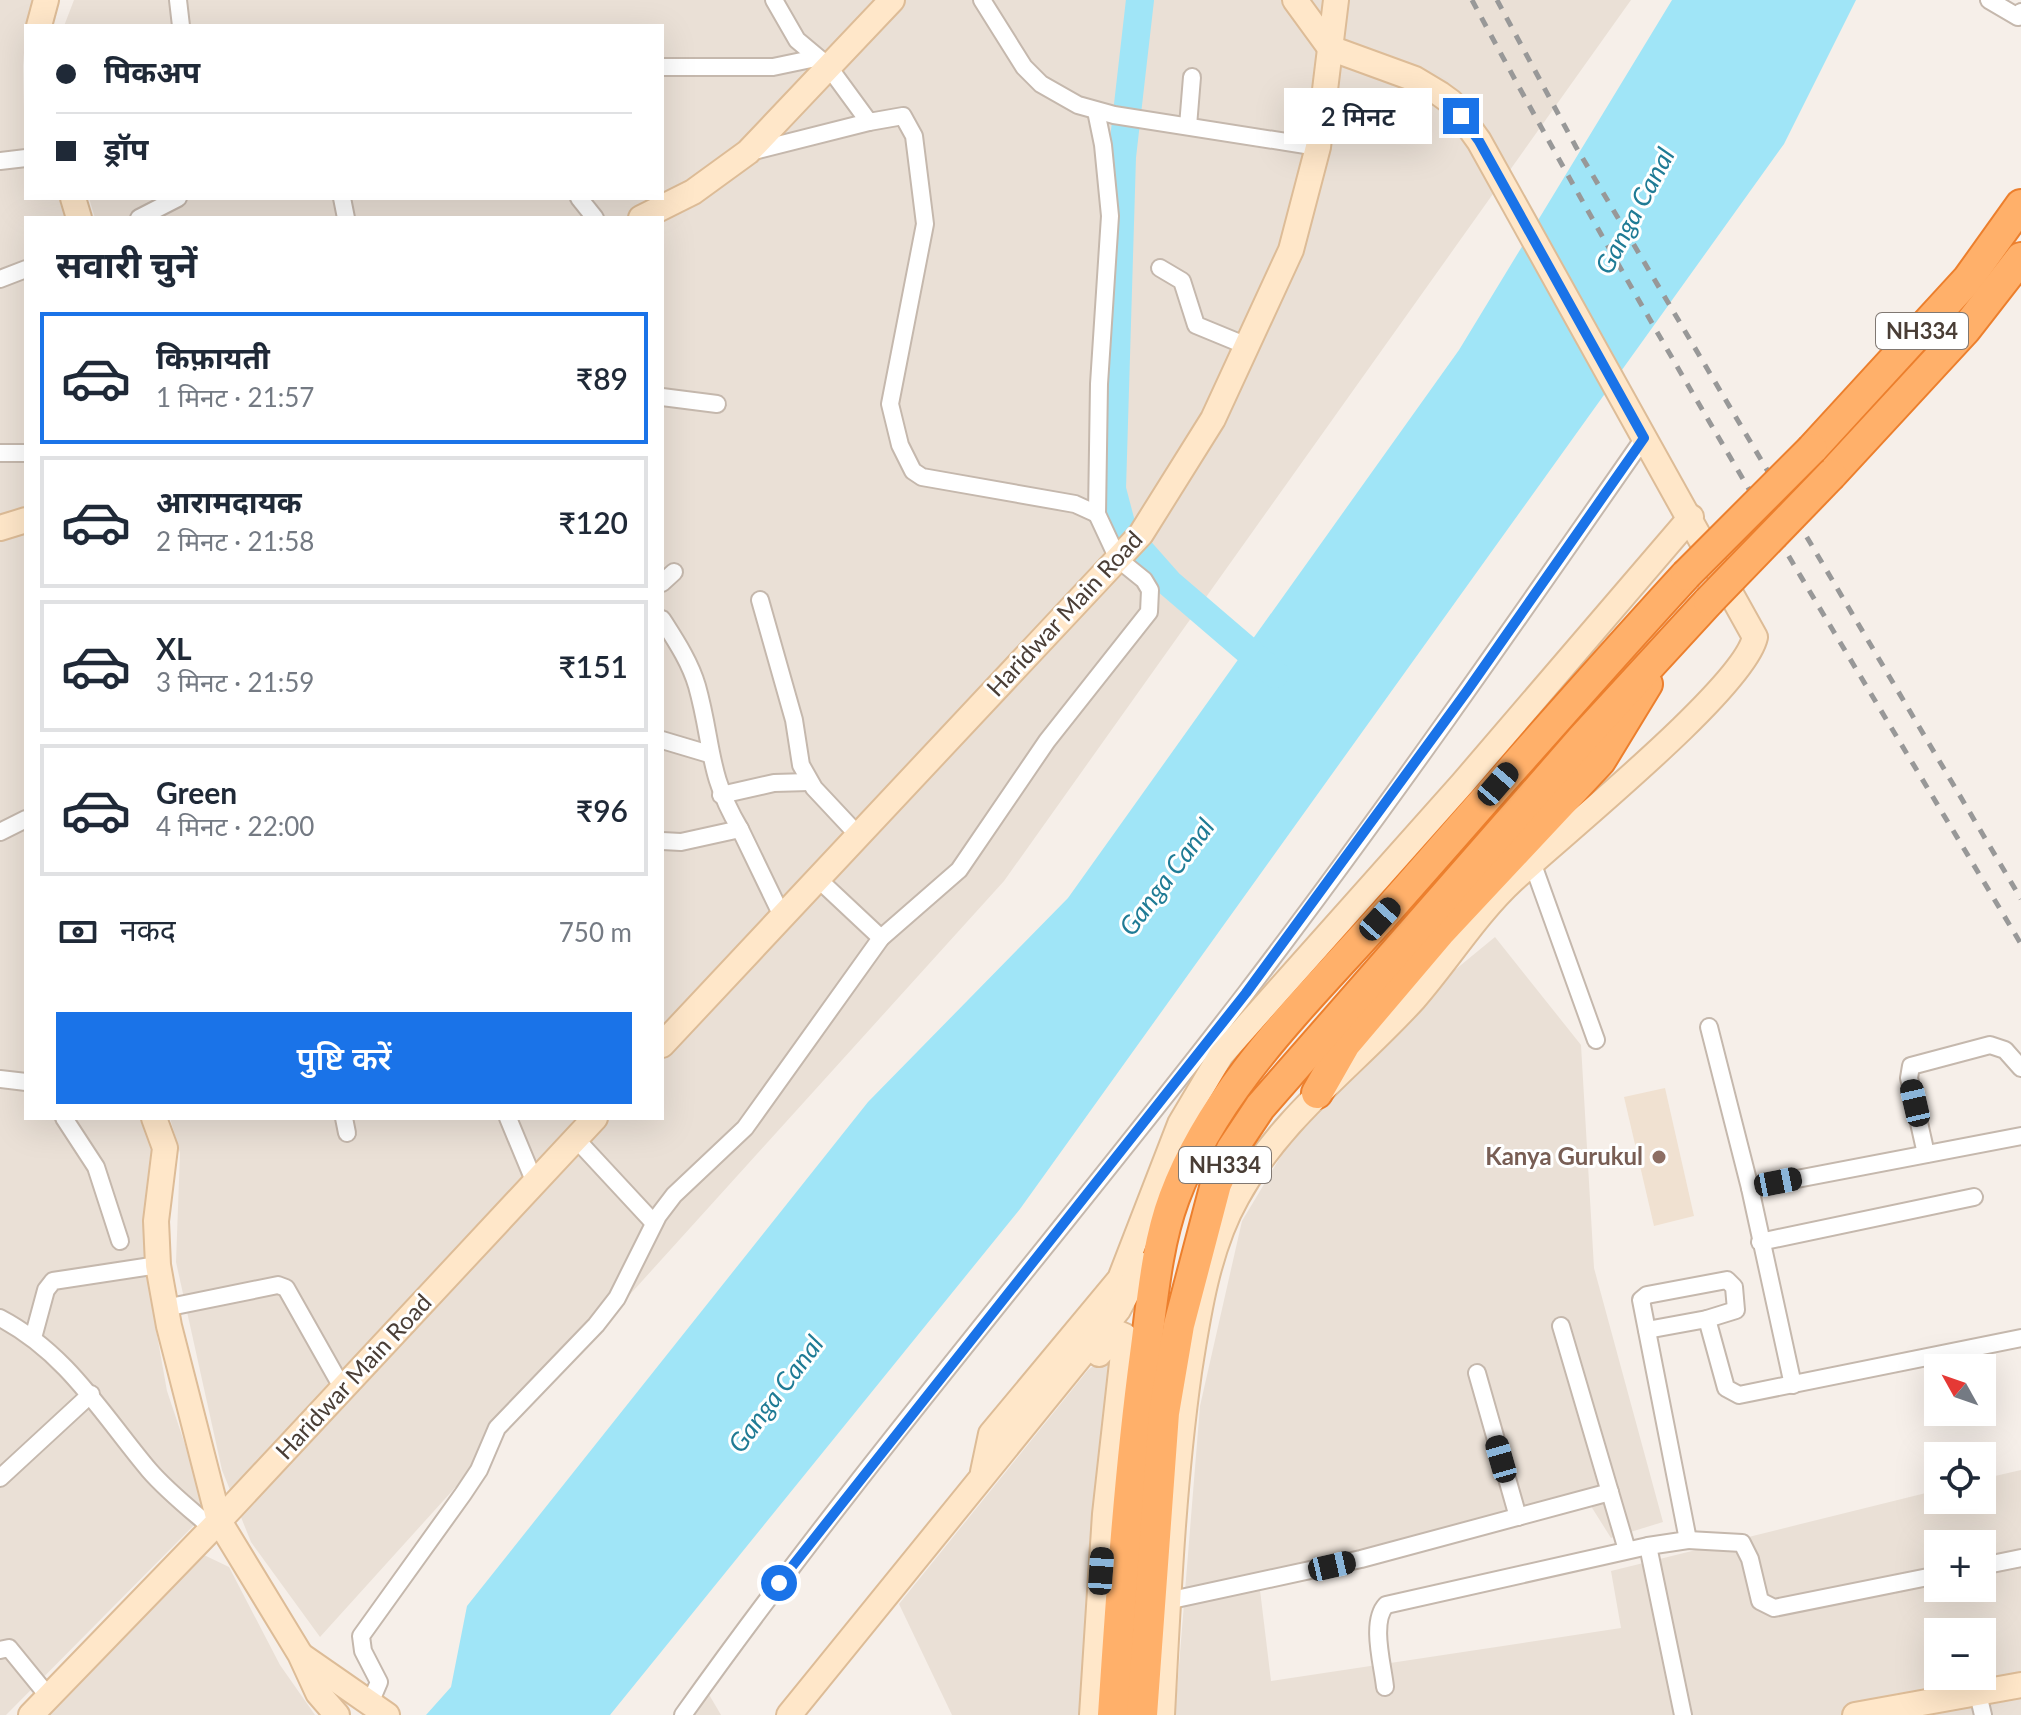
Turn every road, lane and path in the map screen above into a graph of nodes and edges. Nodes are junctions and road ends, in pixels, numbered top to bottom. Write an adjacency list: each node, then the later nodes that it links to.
1 (46, 0): 10 (street)
2 (178, 0): 11 (street)
3 (774, 0): 13 (street)
4 (892, 0): 13 (street)
5 (982, 0): 16 (street)
6 (1295, 0): 12 (street)
7 (1336, 0): 12 (street, Haridwar Main Road)
8 (1989, 0): 9 (street)
9 (2021, 12)
10 (40, 24)
11 (181, 24)
12 (1330, 48): 19 (street, Haridwar Main Road); 36 (street)
13 (822, 62): 14 (street); 17 (street); 20 (street)
14 (664, 67)
15 (1192, 77): 18 (street)
16 (1096, 111): 18 (street); 39 (street)
17 (869, 122): 20 (street); 39 (street)
18 (1188, 126): 19 (street)
19 (1318, 147): 33 (street, Haridwar Main Road)
20 (748, 152): 28 (street)
21 (24, 158): 22 (street)
22 (0, 161)
23 (174, 200): 26 (street)
24 (581, 200): 27 (street)
25 (2021, 205): 77 (highway, NH334, bridge)
26 (143, 216)
27 (593, 216)
28 (645, 216)
29 (2021, 258): 46 (highway, NH334, bridge)
30 (1160, 268): 33 (street)
31 (24, 270): 32 (street)
32 (0, 279)
33 (1247, 346): 43 (street, Haridwar Main Road)
34 (664, 397): 35 (street)
35 (717, 404)
36 (1640, 431): 40 (street); 114 (street)
37 (0, 453): 38 (street)
38 (24, 453)
39 (1097, 514): 43 (street)
40 (1691, 517): 56 (street); 93 (street)
41 (24, 521): 42 (street)
42 (0, 528)
43 (1121, 556): 54 (street, Haridwar Main Road); 59 (street)
44 (760, 600): 49 (street)
45 (664, 623): 48 (street)
46 (1667, 647): 66 (highway); 118 (highway, NH334)
47 (664, 741): 48 (street)
48 (709, 754): 50 (street)
49 (809, 782): 50 (street); 54 (street)
50 (721, 795): 52 (street)
51 (24, 820): 53 (street)
52 (740, 829): 55 (street); 58 (street)
53 (0, 832)
54 (858, 835): 57 (street, Haridwar Main Road)
55 (664, 841)
56 (1532, 862): 61 (street); 66 (street)
57 (817, 878): 58 (street, Haridwar Main Road); 59 (street)
58 (782, 916): 62 (street, Haridwar Main Road)
59 (881, 938): 78 (street)
60 (1709, 1027): 75 (street)
61 (1596, 1040)
62 (664, 1043)
63 (2021, 1068): 73 (street)
64 (0, 1079): 65 (street)
65 (24, 1082)
66 (1317, 1093): 104 (street)
67 (65, 1120): 79 (street)
68 (155, 1120): 81 (street)
69 (509, 1120): 74 (street)
70 (593, 1120): 72 (street, Haridwar Main Road)
71 (2021, 1136): 73 (street)
72 (576, 1139): 74 (street, Haridwar Main Road); 78 (street)
73 (1926, 1154): 75 (street)
74 (535, 1183): 91 (street, Haridwar Main Road)
75 (1750, 1188): 80 (street)
76 (1974, 1197): 80 (street)
77 (1172, 1202): 93 (street); 117 (highway, NH334)
78 (654, 1223): 111 (street)
79 (120, 1241)
80 (1760, 1242): 90 (street)
81 (158, 1265): 82 (street); 87 (street)
82 (165, 1308): 91 (street); 97 (street)
83 (0, 1318): 87 (street)
84 (1707, 1319): 86 (street); 86 (street); 90 (street)
85 (1561, 1326): 95 (street)
86 (1647, 1330): 98 (street)
87 (33, 1338): 92 (street)
88 (2021, 1338): 90 (street)
89 (1477, 1373): 96 (street)
90 (1793, 1385)
91 (343, 1389): 97 (street, Haridwar Main Road)
92 (91, 1394): 94 (street); 97 (street)
93 (983, 1472): 115 (street); 116 (street)
94 (0, 1478)
95 (1610, 1492): 96 (street); 100 (street)
96 (1518, 1517): 104 (street)
97 (215, 1525): 106 (street); 109 (street, Haridwar Main Road)
98 (1688, 1540): 99 (street); 103 (street)
99 (1648, 1546): 100 (street); 120 (street)
100 (1627, 1550): 108 (street)
101 (2021, 1558): 102 (street)
102 (1996, 1563)
103 (1924, 1578)
104 (1167, 1601): 119 (street)
105 (3, 1644): 109 (street)
106 (300, 1654): 111 (street); 113 (street)
107 (2021, 1685): 110 (street)
108 (1385, 1687)
109 (49, 1697): 112 (street, Haridwar Main Road)
110 (1980, 1704): 121 (street)
111 (379, 1709)
112 (31, 1715)
113 (337, 1715)
114 (683, 1715)
115 (789, 1715)
116 (1092, 1715)
117 (1113, 1715)
118 (1142, 1715)
119 (1162, 1715)
120 (1683, 1715)
121 (1855, 1715)

